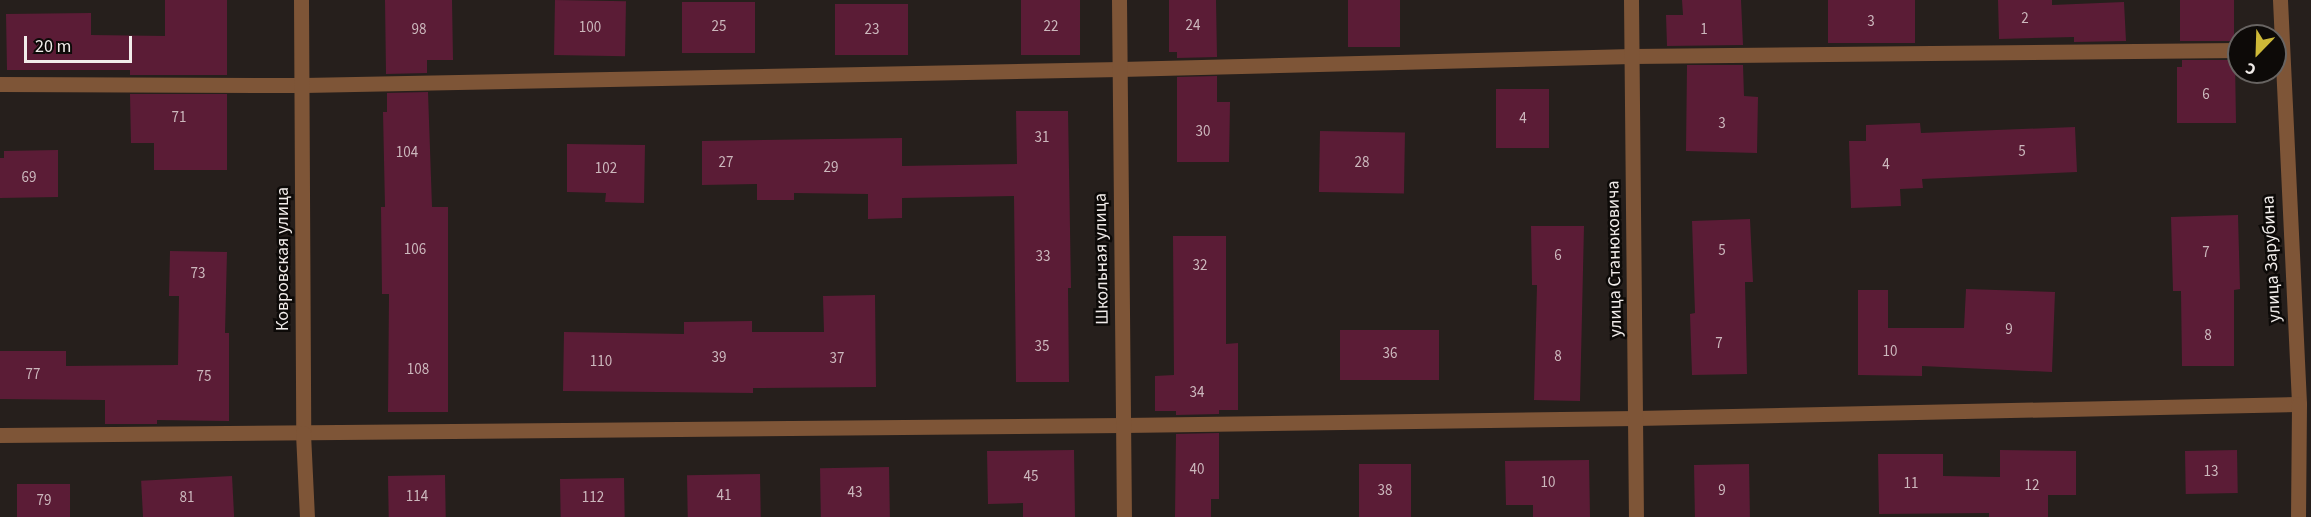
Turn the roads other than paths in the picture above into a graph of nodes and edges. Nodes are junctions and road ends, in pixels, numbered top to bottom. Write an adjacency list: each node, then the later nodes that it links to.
1 (302, 0): 11 (street, Ковровская улица)
2 (1119, 0): 8 (street, Школьная улица)
3 (1631, 0): 7 (street, улица Станюковича)
4 (2280, 0): 5 (street, улица Зарубина)
5 (2279, 24)
6 (2227, 50): 7 (street)
7 (1632, 56): 8 (street); 13 (street, улица Станюковича)
8 (1120, 69): 11 (street); 14 (street, Школьная улица)
9 (0, 84): 11 (street)
10 (2280, 84): 12 (street, улица Зарубина)
11 (303, 85): 15 (street, Ковровская улица)
12 (2299, 404): 13 (street); 20 (street, улица Зарубина)
13 (1636, 418): 14 (street); 19 (street, улица Станюковича)
14 (1123, 425): 15 (street); 18 (street, Школьная улица)
15 (303, 433): 16 (street); 17 (street, Ковровская улица)
16 (0, 435)
17 (307, 517)
18 (1124, 517)
19 (1636, 517)
20 (2298, 517)

